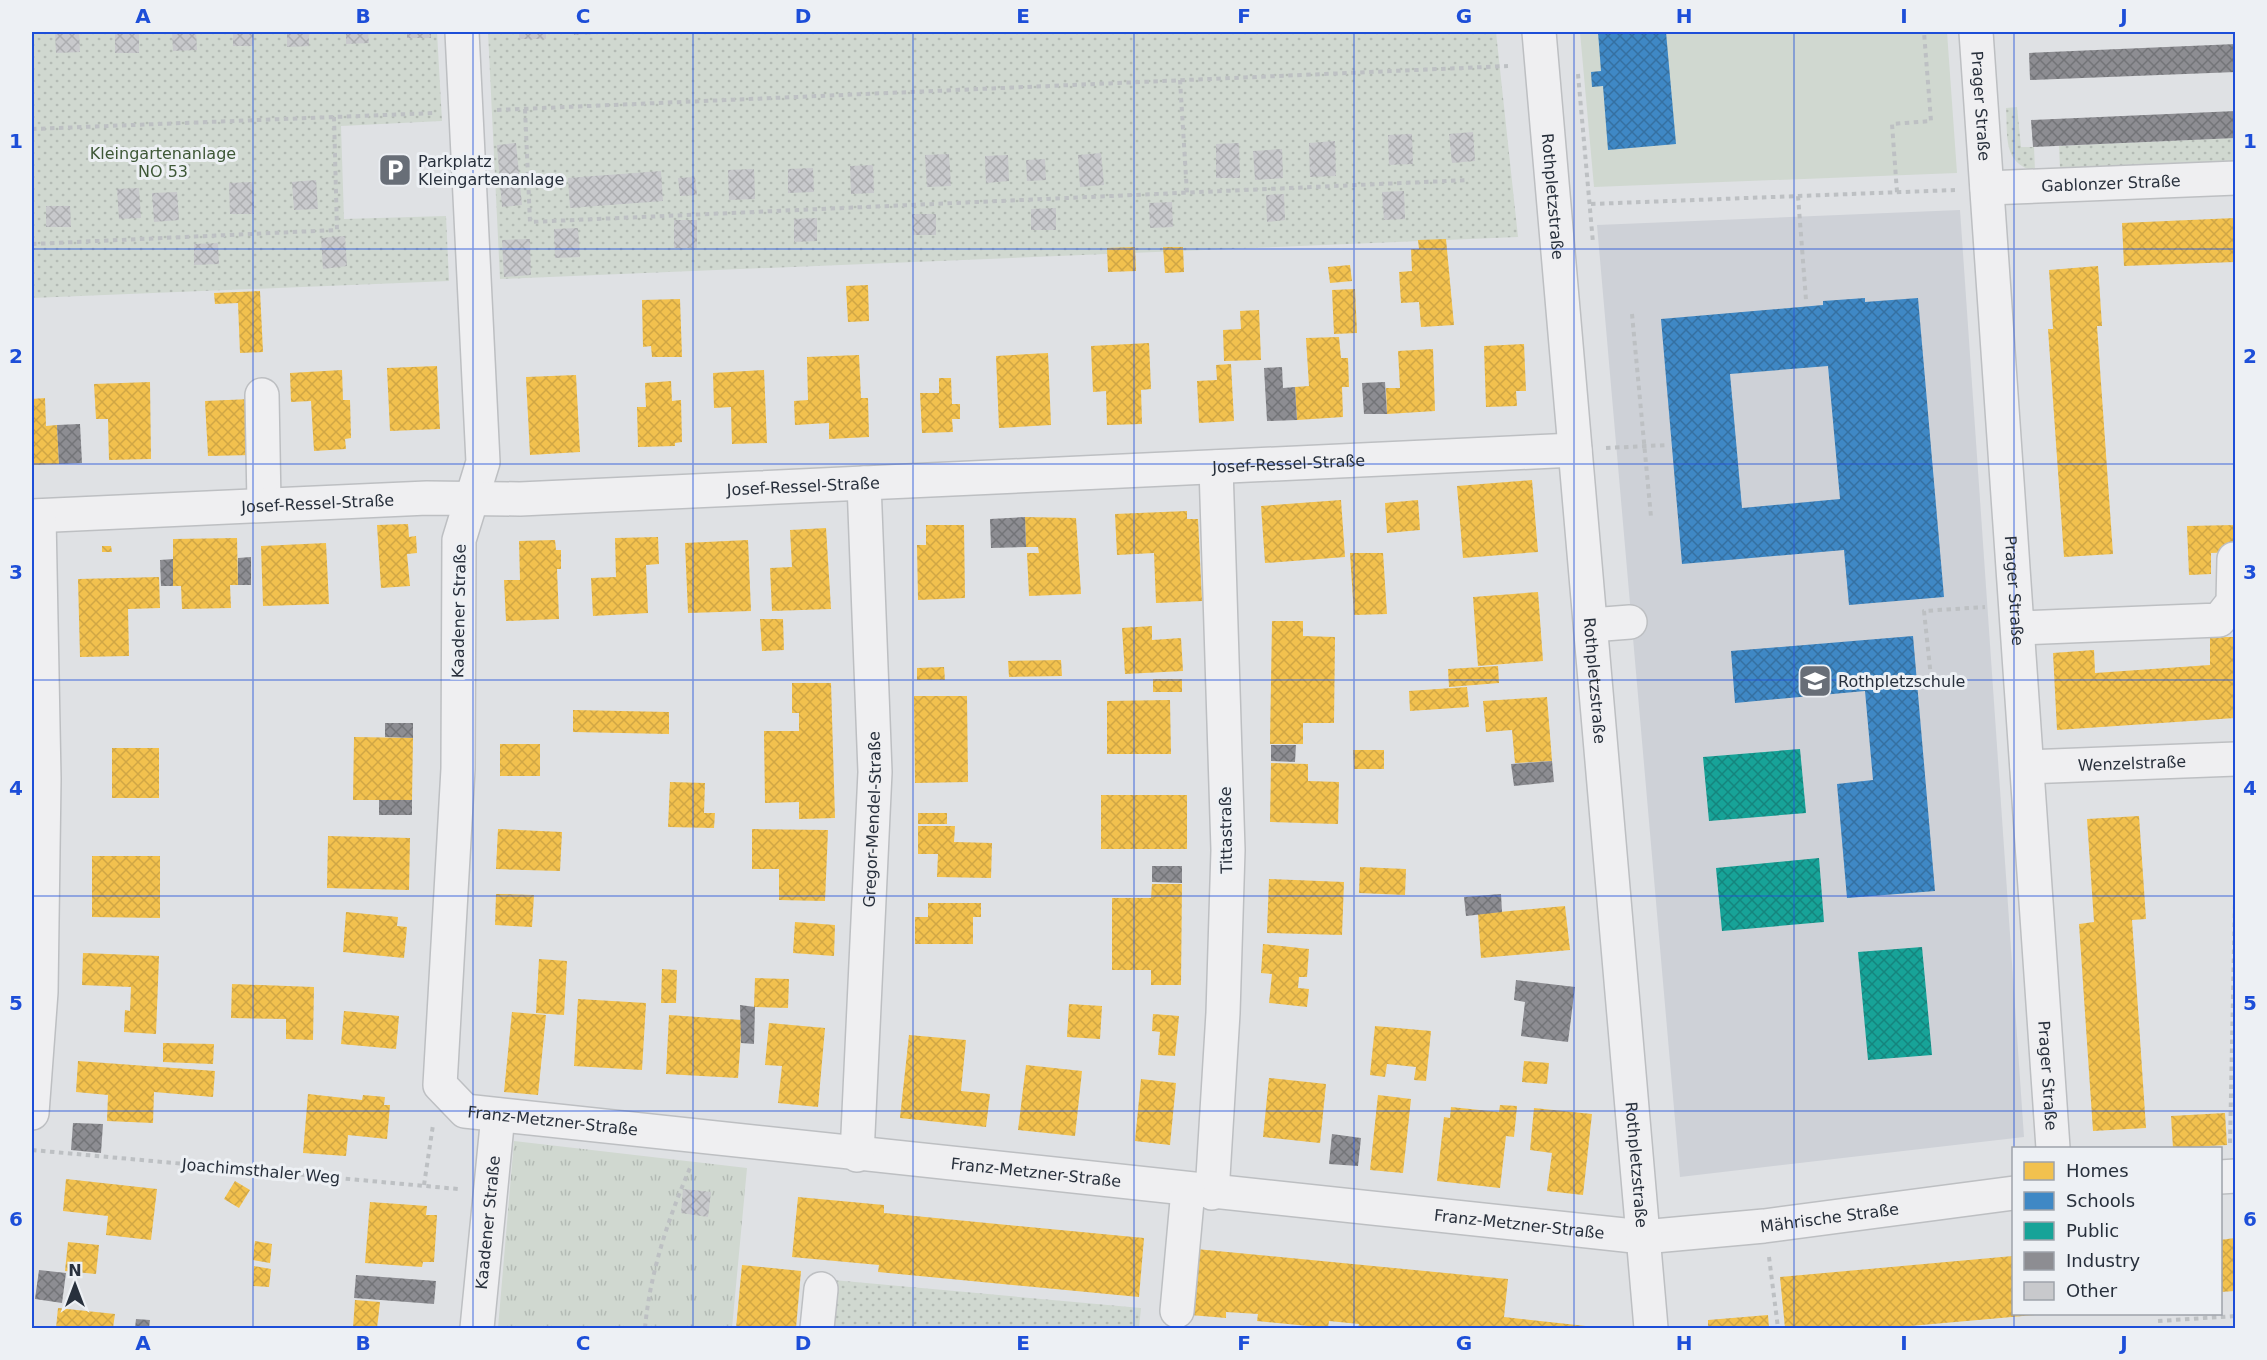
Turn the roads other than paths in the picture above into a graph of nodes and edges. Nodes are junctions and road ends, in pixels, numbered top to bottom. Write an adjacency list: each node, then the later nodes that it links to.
1 (462, 32): 10 (street, Kaadener Straße)
2 (1539, 32): 7 (street, Rothpletzstraße)
3 (1976, 32): 5 (street, Prager Straße)
4 (2235, 178): 5 (street, Gablonzer Straße)
5 (1987, 188): 16 (street, Prager Straße)
6 (262, 395): 11 (street)
7 (1575, 450): 8 (street, Josef-Ressel-Straße); 15 (street, Rothpletzstraße)
8 (1216, 466): 9 (street, Josef-Ressel-Straße); 24 (street, Tittastraße)
9 (864, 483): 10 (street, Josef-Ressel-Straße); 23 (street, Gregor-Mendel-Straße)
10 (471, 498): 11 (street, Josef-Ressel-Straße); 19 (street, Kaadener Straße)
11 (264, 504): 12 (street, Josef-Ressel-Straße)
12 (35, 516): 20 (street)
13 (2234, 560): 16 (street)
14 (1630, 622): 15 (street)
15 (1591, 625): 26 (street, Rothpletzstraße)
16 (2018, 628): 18 (street, Prager Straße)
17 (2235, 759): 18 (street, Wenzelstraße)
18 (2027, 767): 22 (street, Prager Straße)
19 (440, 1085): 21 (street, Franz-Metzner-Straße)
20 (32, 1113)
21 (498, 1115): 23 (street, Franz-Metzner-Straße); 29 (street, Kaadener Straße)
22 (2054, 1147)
23 (857, 1155): 24 (street, Franz-Metzner-Straße)
24 (1200, 1191): 26 (street, Franz-Metzner-Straße); 28 (street, Tittastraße)
25 (2012, 1192): 26 (street, Mährische Straße)
26 (1644, 1238): 31 (street, Rothpletzstraße)
27 (821, 1289): 30 (street)
28 (1177, 1311)
29 (477, 1329)
30 (817, 1329)
31 (1652, 1329)

